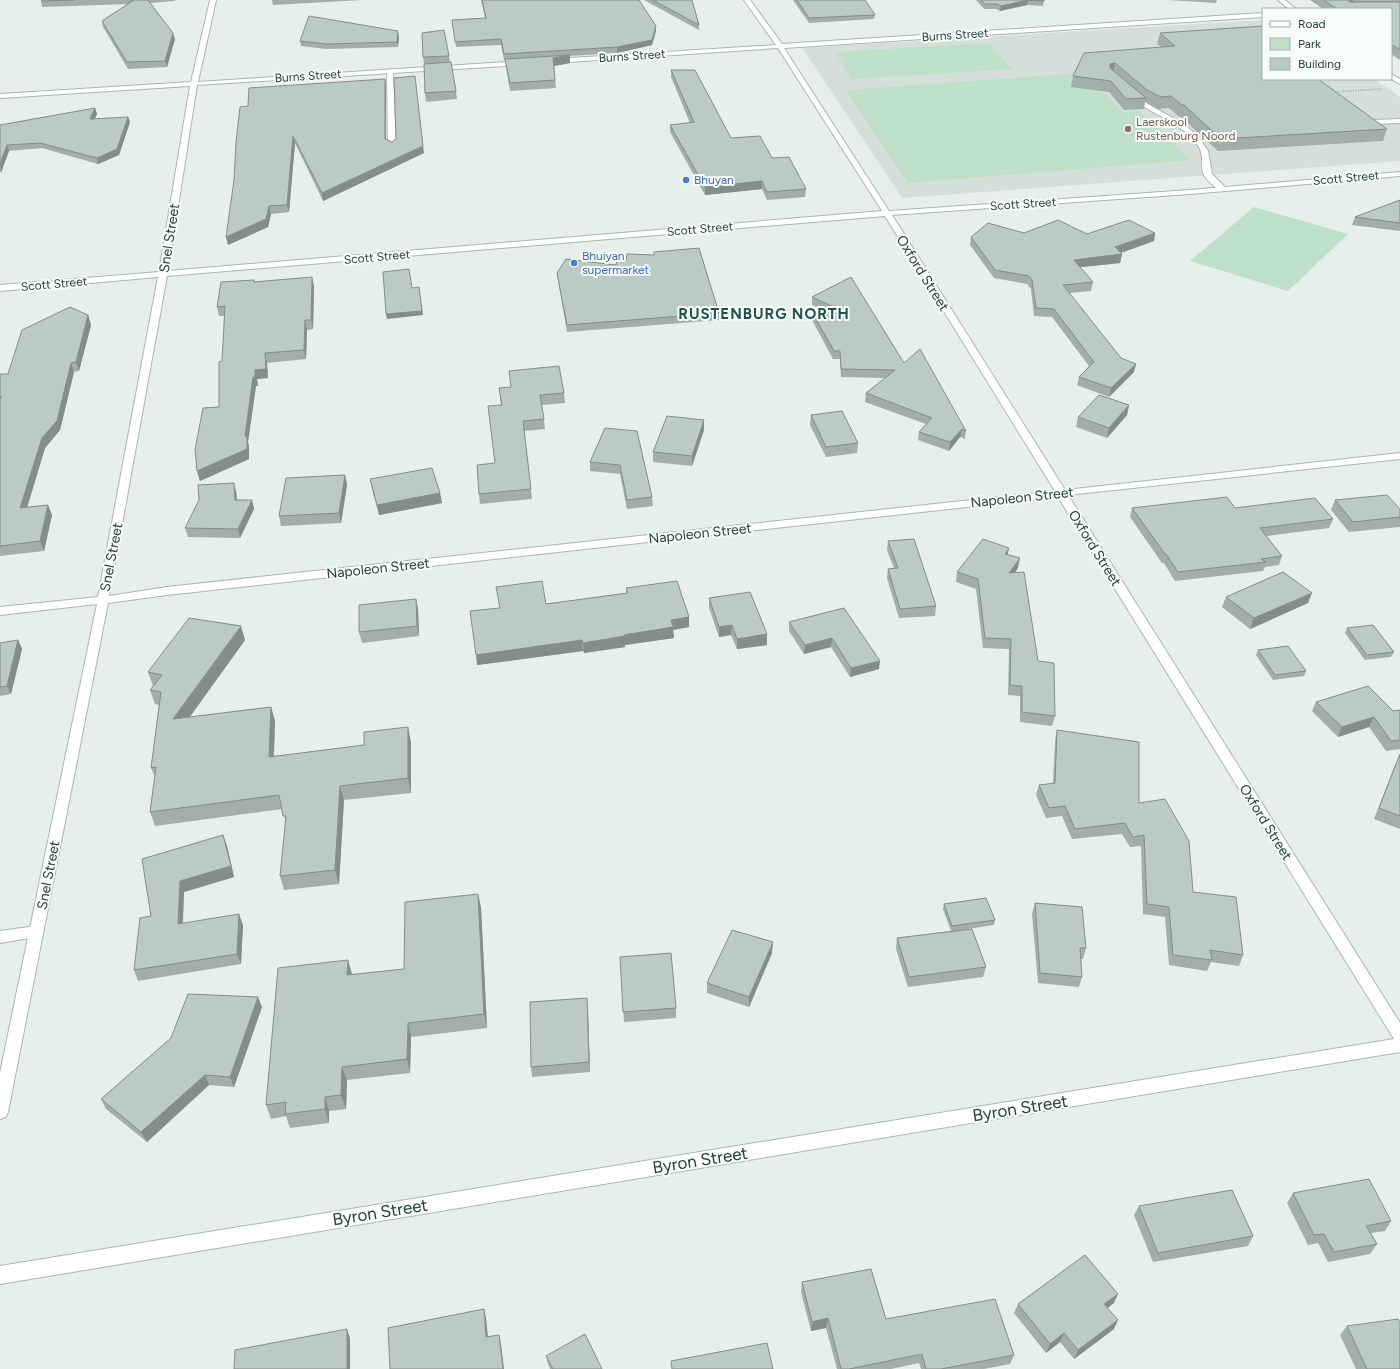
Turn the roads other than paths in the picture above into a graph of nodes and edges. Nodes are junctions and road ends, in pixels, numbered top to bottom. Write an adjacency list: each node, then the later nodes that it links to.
1 (213, 0): 10 (street, Snel Street)
2 (747, 0): 6 (street, Oxford Street)
3 (1281, 0): 4 (street)
4 (1292, 8)
5 (1262, 15): 6 (street, Burns Street)
6 (780, 46): 7 (street, Burns Street); 18 (street, Oxford Street)
7 (549, 61)
8 (525, 62): 9 (street, Burns Street)
9 (390, 71): 10 (street, Burns Street); 15 (street)
10 (194, 84): 12 (street, Burns Street); 19 (street, Snel Street)
11 (1126, 90): 17 (street)
12 (0, 96)
13 (1356, 113): 14 (street)
14 (1400, 121)
15 (392, 146)
16 (1400, 174): 17 (street, Scott Street)
17 (1222, 189): 18 (street, Scott Street)
18 (886, 214): 19 (street, Scott Street); 22 (street, Oxford Street)
19 (163, 275): 20 (street, Scott Street); 23 (street, Snel Street)
20 (0, 288)
21 (1400, 456): 22 (street, Napoleon Street)
22 (1061, 493): 23 (street, Napoleon Street); 27 (street, Oxford Street)
23 (103, 600): 24 (street, Napoleon Street); 25 (street, Snel Street)
24 (0, 611)
25 (36, 932): 26 (street); 29 (street, Snel Street)
26 (0, 937)
27 (1400, 1036)
28 (1400, 1045): 30 (street, Byron Street)
29 (0, 1112)
30 (0, 1275)

